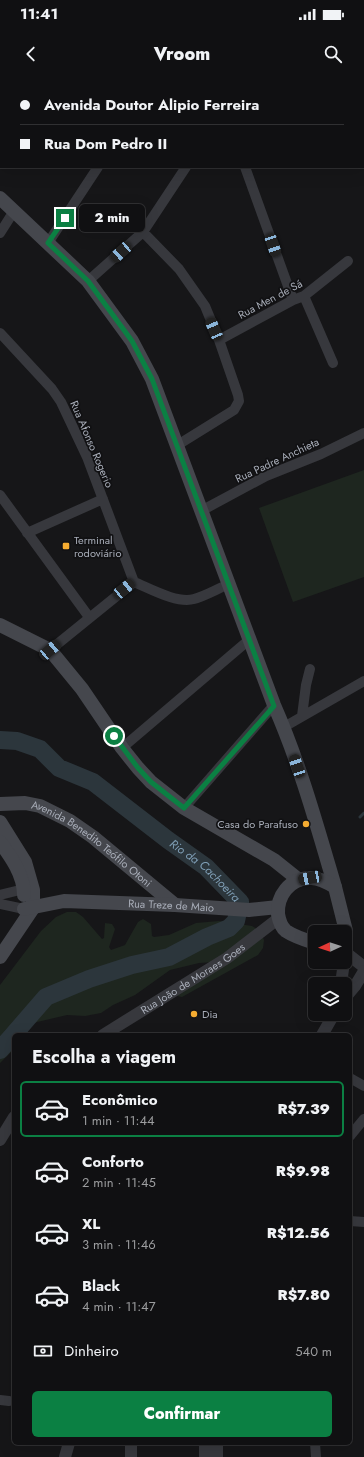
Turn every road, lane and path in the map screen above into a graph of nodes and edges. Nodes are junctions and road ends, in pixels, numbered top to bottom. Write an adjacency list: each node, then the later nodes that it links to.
1 (97, 168): 8 (street)
2 (185, 168): 6 (street)
3 (245, 168): 12 (street)
4 (0, 198): 5 (main road)
5 (14, 211): 7 (street); 8 (main road)
6 (143, 232): 10 (street); 14 (street)
7 (0, 233)
8 (48, 243): 10 (main road)
9 (348, 261): 11 (street, Rua Men de Sá)
10 (88, 281): 17 (main road)
11 (304, 296): 12 (street, Rua Men de Sá); 15 (street)
12 (293, 300): 14 (street, Rua Men de Sá)
13 (0, 333): 19 (street, Rua Afonso Rogerio)
14 (219, 340): 17 (street)
15 (333, 363)
16 (364, 433): 20 (street, Rua Padre Anchieta)
17 (176, 446): 20 (main road)
18 (0, 495): 21 (street)
19 (103, 499): 21 (street); 22 (street, Rua Afonso Rogerio)
20 (201, 512): 23 (main road)
21 (27, 533): 24 (street)
22 (134, 582): 23 (street); 24 (street)
23 (229, 584): 26 (main road)
24 (89, 617): 27 (street)
25 (0, 625): 27 (main road)
26 (250, 639): 30 (main road); 33 (street)
27 (50, 650): 33 (main road)
28 (310, 668): 31 (street)
29 (364, 682): 31 (street)
30 (274, 706): 32 (main road); 35 (street)
31 (302, 716): 32 (street)
32 (284, 727): 39 (main road)
33 (122, 748): 35 (main road)
34 (0, 804): 44 (main road, Avenida Benedito Teófilo Otoni)
35 (184, 808): 38 (main road)
36 (0, 822): 40 (main road)
37 (0, 842): 40 (main road)
38 (298, 880): 39 (main road); 46 (main road)
39 (335, 887): 47 (main road)
40 (28, 890): 41 (street); 42 (main road, Rua Treze de Maio); 45 (main road)
41 (0, 895)
42 (64, 901): 44 (main road, Rua Treze de Maio); 45 (main road, Rua Treze de Maio)
43 (0, 904): 45 (street)
44 (174, 905): 46 (main road, Rua Treze de Maio)
45 (28, 911): 49 (main road)
46 (278, 912): 48 (main road); 55 (street, Rua João de Moraes Goes)
47 (345, 925)
48 (308, 941)
49 (0, 957)
50 (352, 958): 51 (street)
51 (364, 967)
52 (364, 971): 53 (street)
53 (352, 990)
54 (330, 1021): 56 (street)
55 (106, 1033)
56 (323, 1033)
57 (352, 1079): 58 (street)
58 (364, 1086)
59 (364, 1119): 61 (street)
60 (12, 1120): 62 (street)
61 (352, 1134)
62 (0, 1140)
63 (352, 1220): 64 (street)
64 (364, 1222)
65 (68, 1445): 70 (street)
66 (131, 1445): 71 (street)
67 (204, 1445): 72 (street)
68 (217, 1445): 73 (street)
69 (316, 1445): 74 (street)
70 (65, 1457)
71 (131, 1457)
72 (205, 1457)
73 (217, 1457)
74 (316, 1457)

